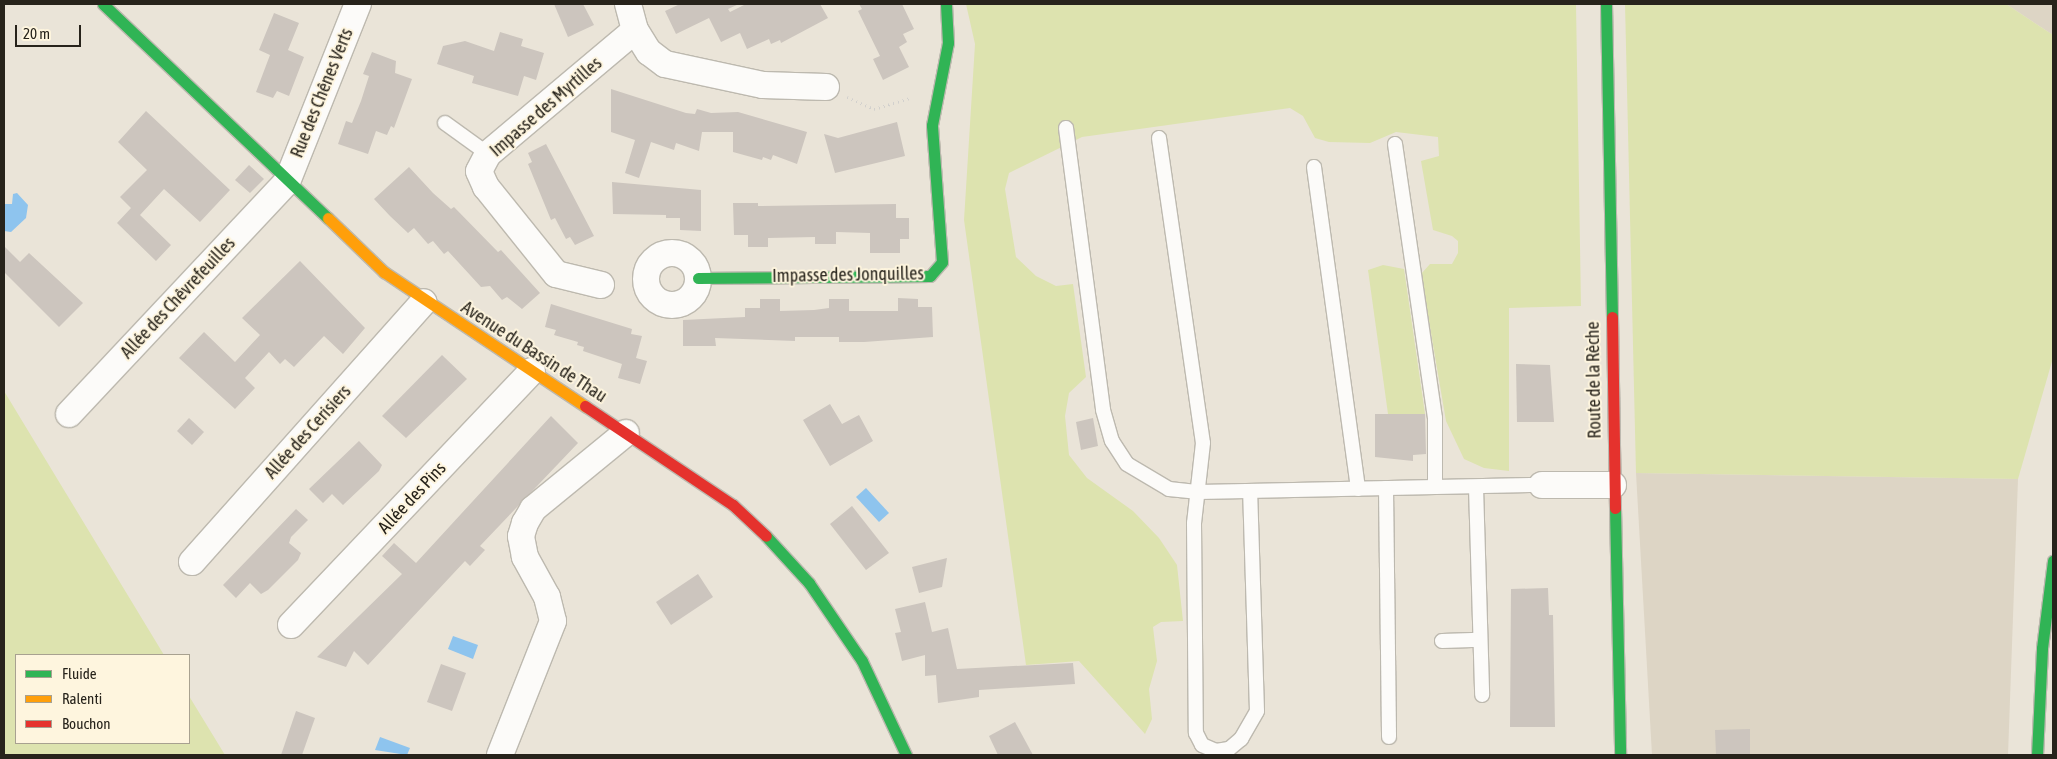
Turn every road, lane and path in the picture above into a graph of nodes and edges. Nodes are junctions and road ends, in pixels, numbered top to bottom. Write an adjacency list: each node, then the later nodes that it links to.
1 (103, 4): 15 (main road, Avenue du Bassin de Thau)
2 (358, 4): 15 (street, Rue des Chênes Verts)
3 (628, 4): 6 (street)
4 (946, 4): 8 (main road, Impasse des Jonquilles)
5 (1606, 4): 23 (main road, Route de la Rèche)
6 (635, 30): 7 (street); 13 (street, Impasse des Myrtilles)
7 (826, 87): 8 (path)
8 (942, 90): 16 (main road, Impasse des Jonquilles)
9 (445, 123): 13 (lane)
10 (1066, 128): 29 (lane)
11 (1159, 138): 29 (lane)
12 (1395, 144): 25 (lane)
13 (488, 154): 17 (street, Impasse des Myrtilles)
14 (1314, 167): 27 (lane)
15 (287, 182): 18 (main road, Avenue du Bassin de Thau); 20 (street, Allée des Chêvrefeuilles)
16 (698, 278)
17 (601, 286)
18 (424, 302): 19 (main road, Avenue du Bassin de Thau); 31 (street, Allée des Cerisiers)
19 (532, 371): 21 (main road, Avenue du Bassin de Thau); 32 (street, Allée des Pins)
20 (69, 414)
21 (626, 433): 37 (street); 38 (main road, Avenue du Bassin de Thau)
22 (1542, 484): 23 (street); 24 (lane)
23 (1613, 485): 39 (main road, Route de la Rèche)
24 (1476, 486): 25 (lane); 33 (lane)
25 (1436, 487): 26 (lane)
26 (1386, 488): 27 (lane); 36 (lane)
27 (1358, 489): 28 (lane)
28 (1250, 491): 29 (lane); 29 (lane)
29 (1199, 492)
30 (2053, 561): 40 (main road)
31 (192, 562)
32 (291, 625)
33 (1480, 640): 34 (lane); 35 (lane)
34 (1442, 641)
35 (1482, 695)
36 (1389, 737)
37 (500, 755)
38 (906, 755)
39 (1620, 755)
40 (2037, 755)

